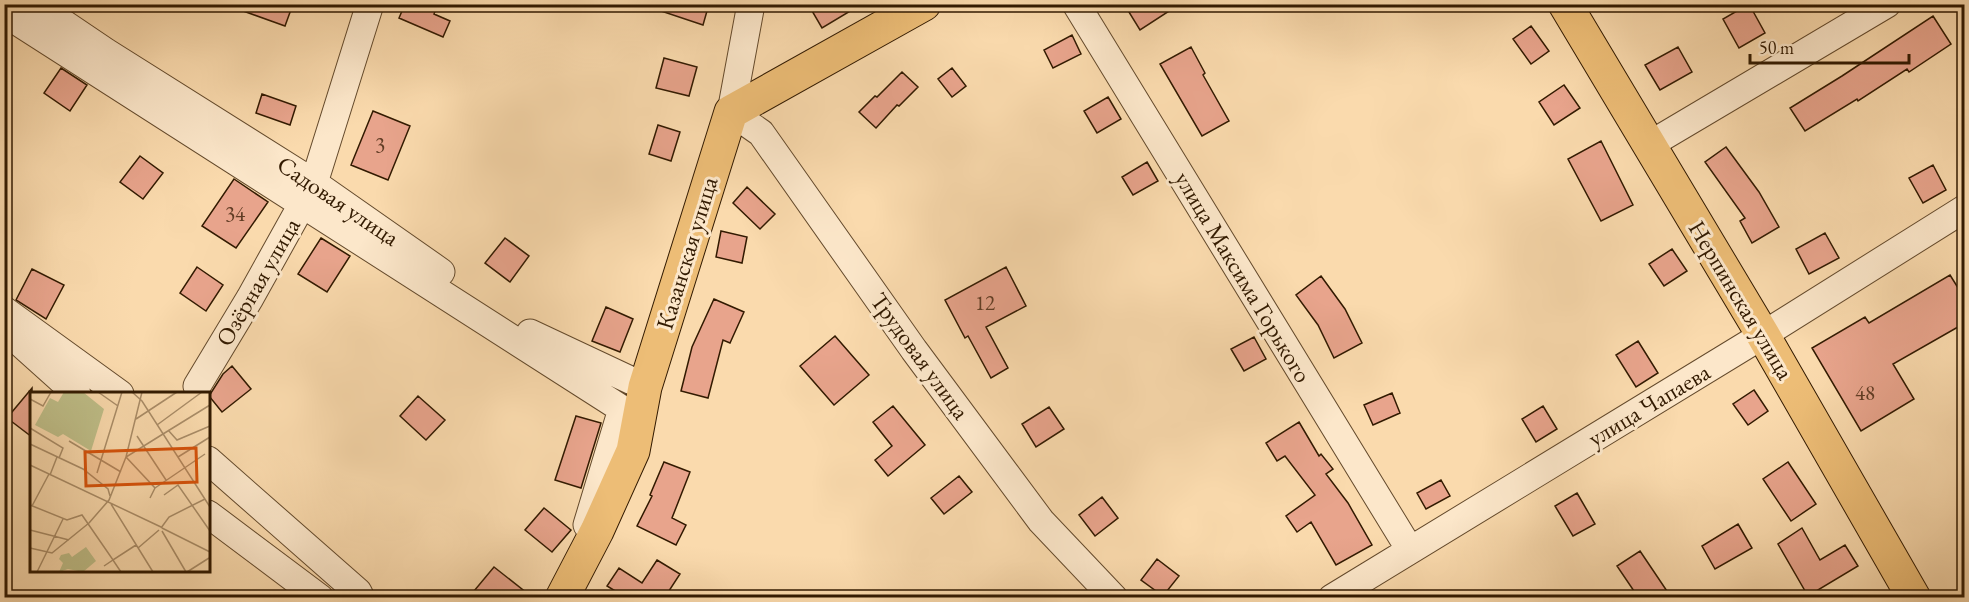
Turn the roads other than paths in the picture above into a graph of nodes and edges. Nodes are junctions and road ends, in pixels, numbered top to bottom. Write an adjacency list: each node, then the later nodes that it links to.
1 (35, 4): 11 (street, Садовая улица)
2 (370, 4): 11 (street, Озёрная улица)
3 (751, 4): 9 (street)
4 (924, 4): 9 (main road)
5 (1076, 4): 22 (street, улица Максима Горького)
6 (1565, 4): 10 (main road, Нерпинская улица)
7 (1887, 4): 10 (street)
8 (4, 13): 11 (street)
9 (731, 112): 17 (main road, Казанская улица); 27 (street, Трудовая улица)
10 (1649, 145): 15 (main road, Нерпинская улица)
11 (308, 193): 16 (street, Озёрная улица); 17 (street, Садовая улица); 25 (street)
12 (1965, 209): 15 (street, улица Чапаева)
13 (4, 310): 19 (street)
14 (4, 332): 18 (street)
15 (1763, 335): 22 (street, улица Чапаева); 29 (main road, Нерпинская улица)
16 (197, 386)
17 (645, 387): 26 (main road, Казанская улица)
18 (76, 392)
19 (119, 392)
20 (210, 462): 24 (street)
21 (210, 515): 23 (street)
22 (1410, 550): 28 (street, улица Чапаева)
23 (320, 597)
24 (361, 597)
25 (545, 597)
26 (562, 597)
27 (1114, 597)
28 (1332, 597)
29 (1914, 597)

